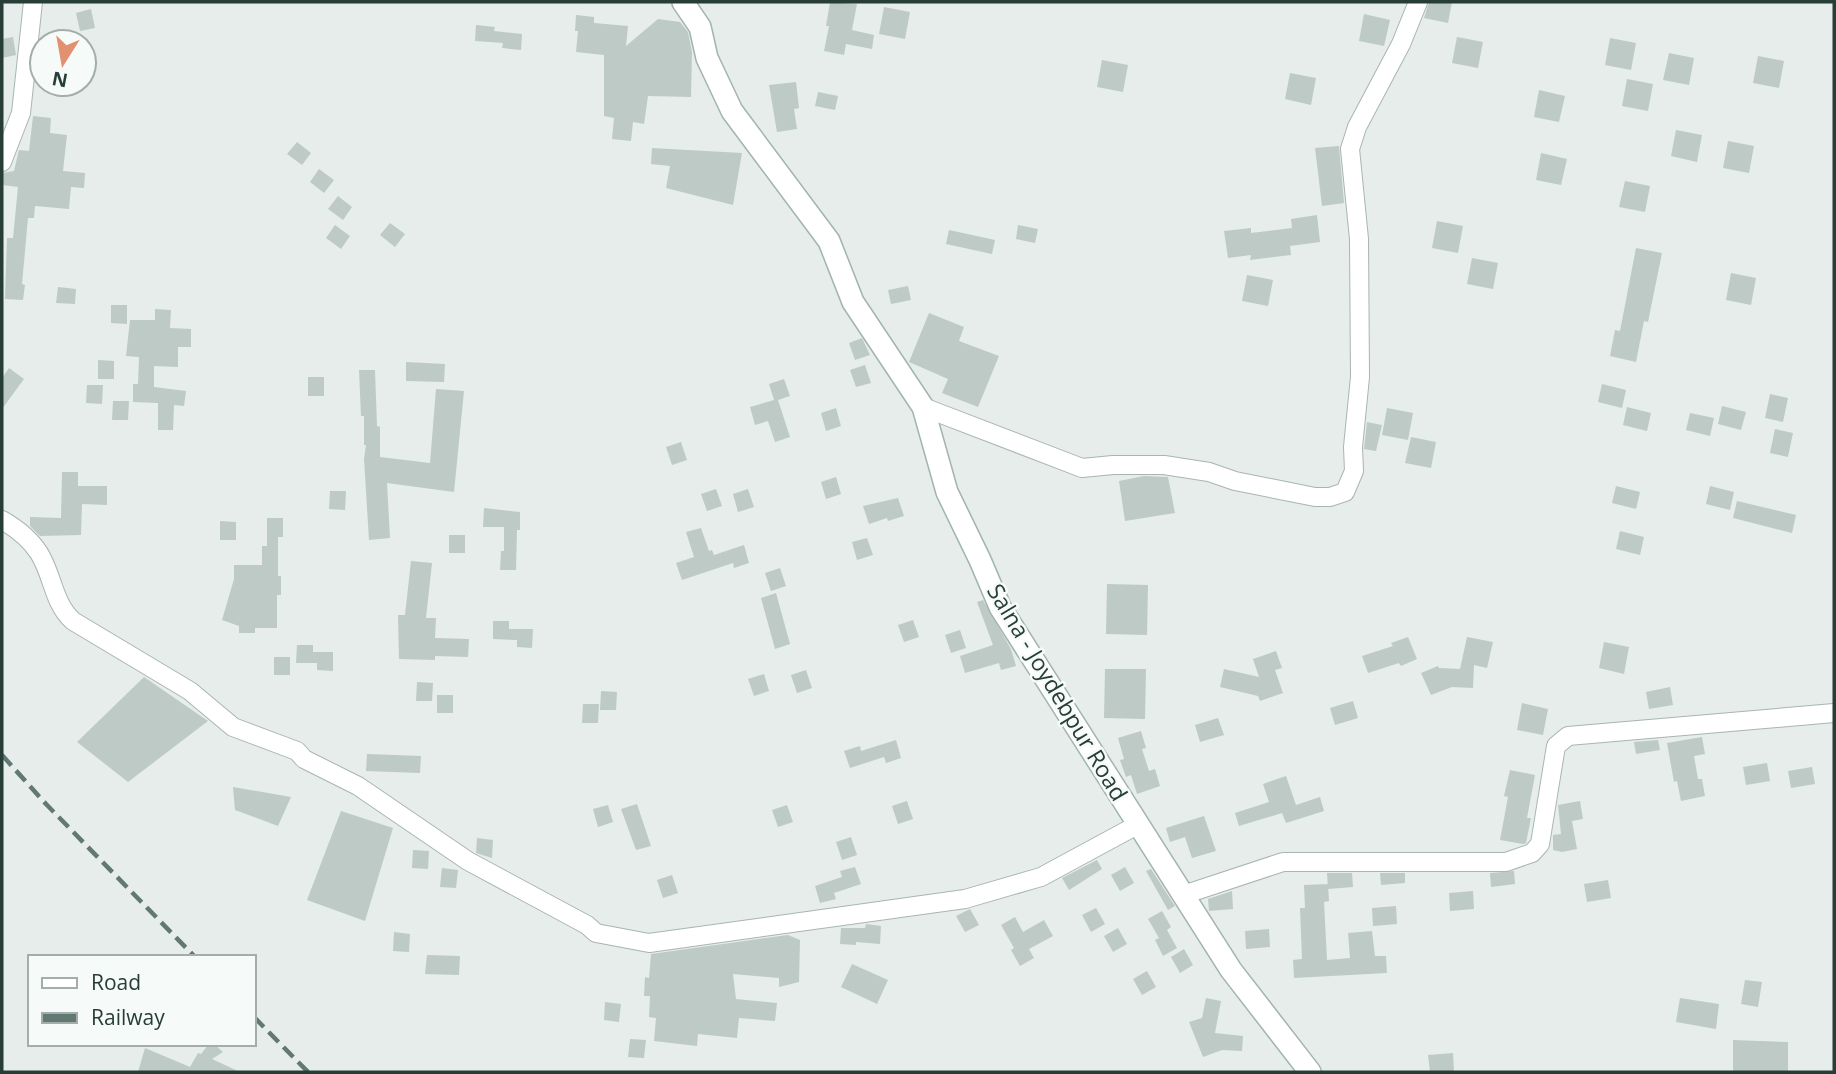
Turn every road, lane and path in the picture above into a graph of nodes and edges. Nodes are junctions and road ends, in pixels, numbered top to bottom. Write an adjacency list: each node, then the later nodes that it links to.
1 (33, 2): 4 (street)
2 (684, 2): 5 (main road, Salna - Joydebpur Road)
3 (1418, 2): 5 (street)
4 (2, 162)
5 (923, 407): 8 (main road, Salna - Joydebpur Road)
6 (2, 520): 8 (street)
7 (1834, 713): 9 (street)
8 (1139, 824): 9 (main road, Salna - Joydebpur Road)
9 (1183, 895): 10 (main road, Salna - Joydebpur Road)
10 (1310, 1072)

